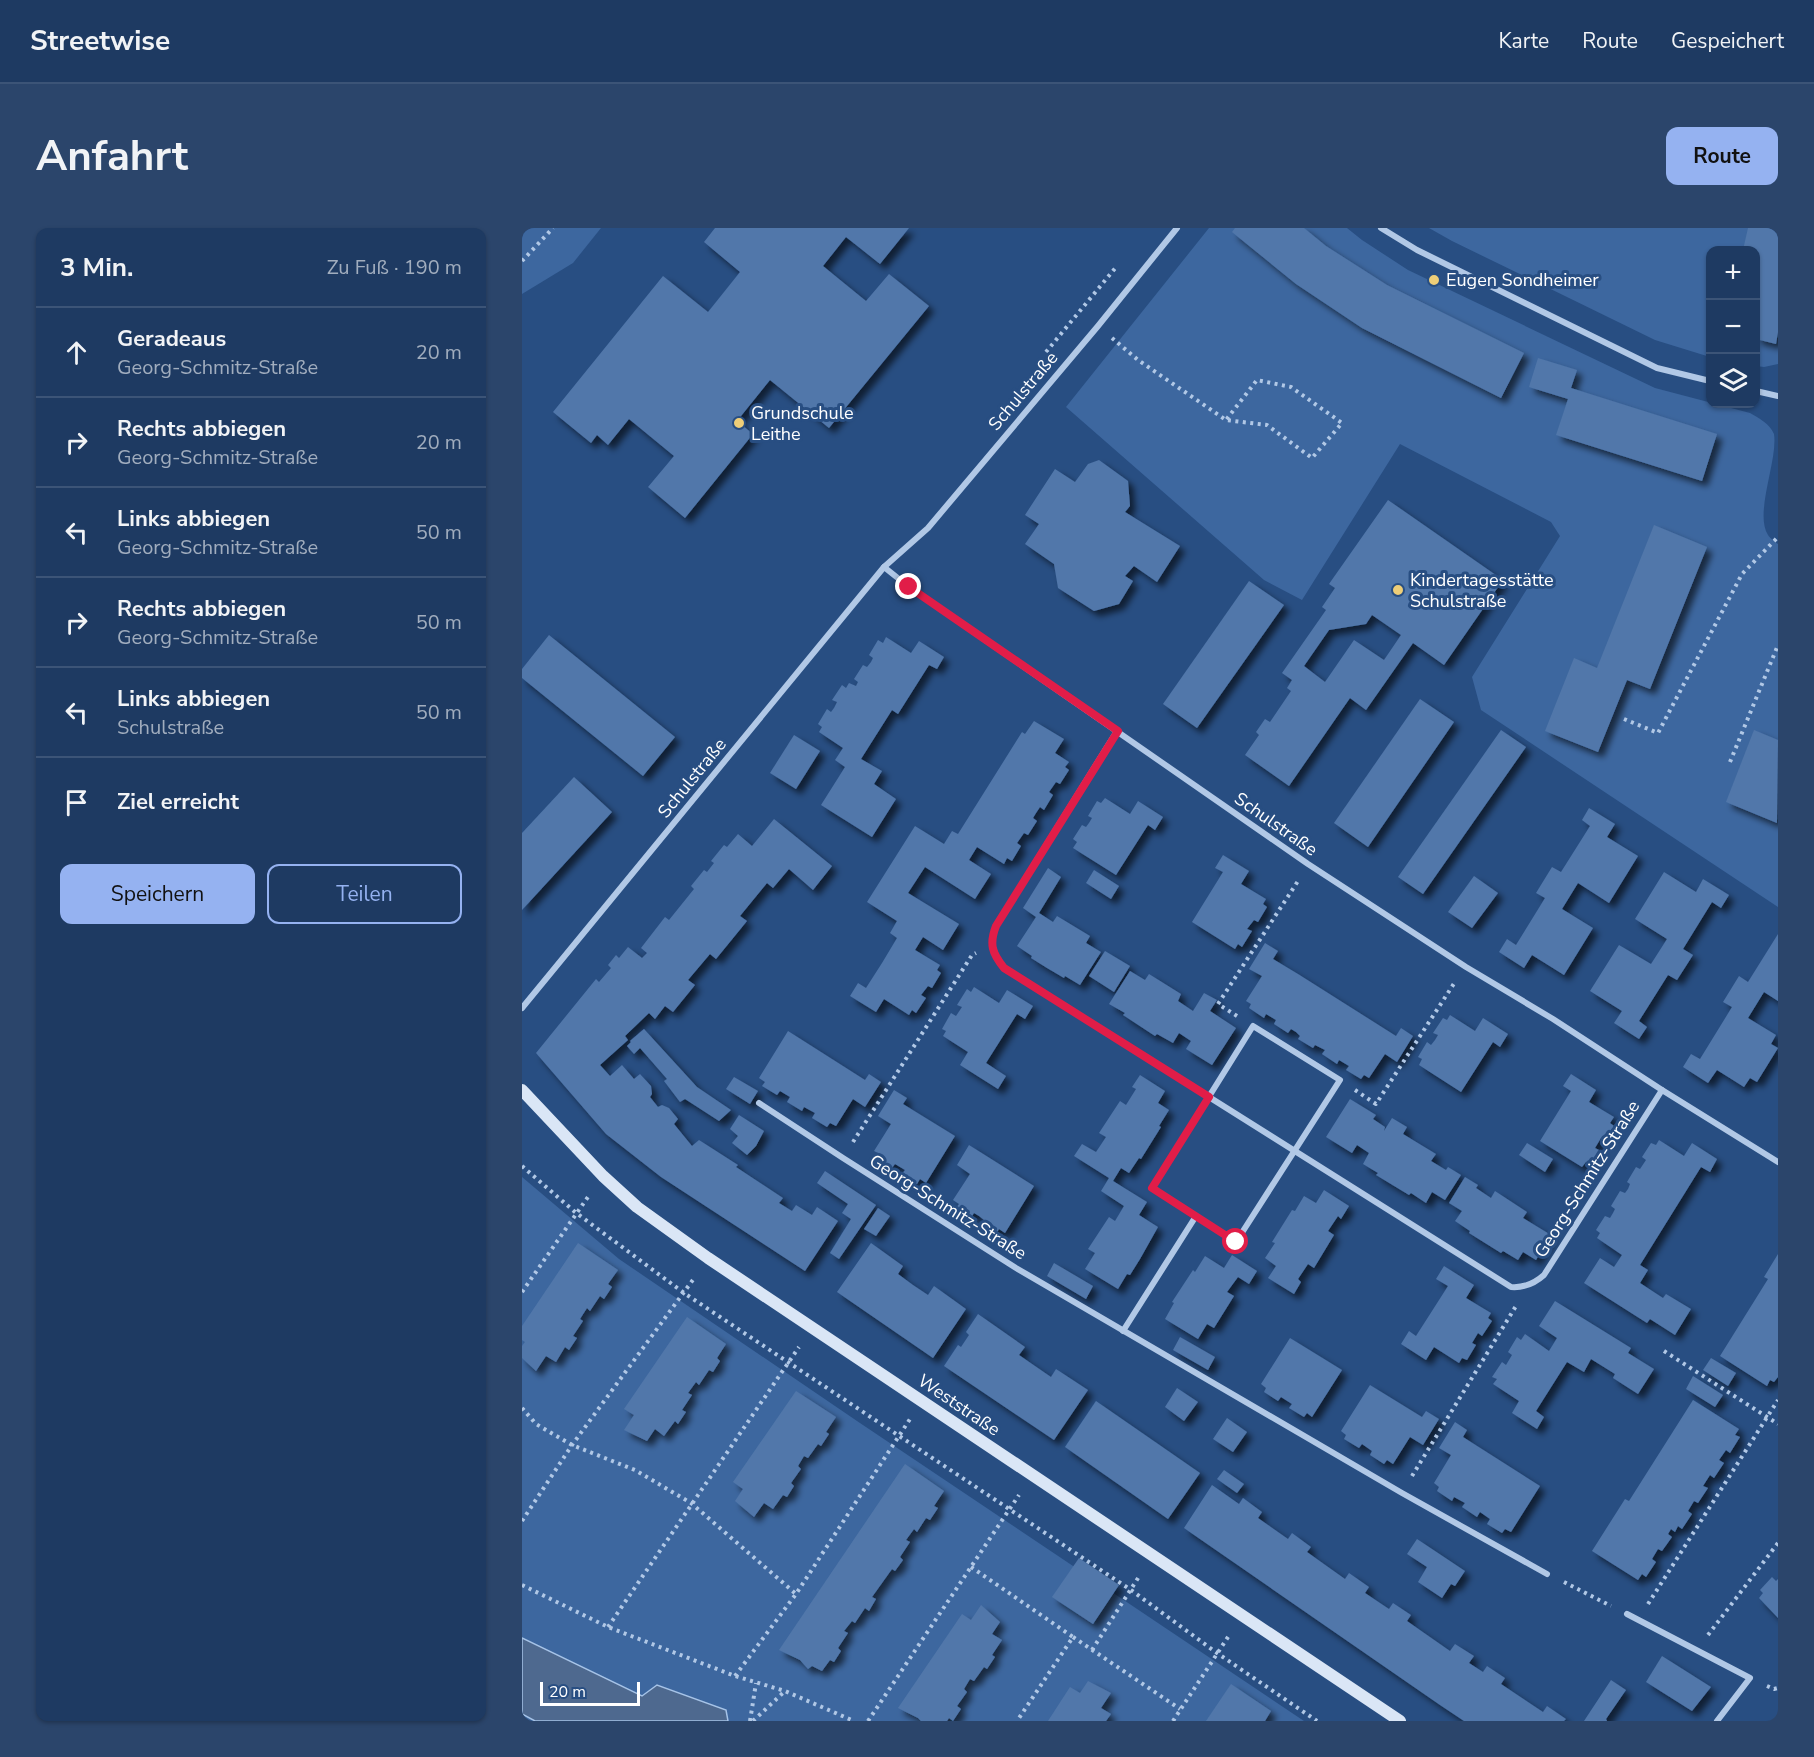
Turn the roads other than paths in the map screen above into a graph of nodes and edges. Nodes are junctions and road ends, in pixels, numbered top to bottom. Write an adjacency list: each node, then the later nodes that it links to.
1 (1177, 228): 6 (street, Schulstraße)
2 (1381, 228): 3 (street)
3 (1706, 380)
4 (1760, 392): 5 (street)
5 (1778, 396)
6 (884, 567): 7 (street, Schulstraße); 8 (street, Schulstraße)
7 (1118, 731): 10 (street, Schulstraße); 11 (street)
8 (522, 1008)
9 (522, 1090): 19 (street, Weststraße)
10 (1662, 1090): 13 (street, Georg-Schmitz-Straße); 14 (street, Georg-Schmitz-Straße)
11 (1209, 1097): 13 (street); 13 (street); 15 (street)
12 (759, 1103): 16 (street, Georg-Schmitz-Straße)
13 (1295, 1152): 15 (street)
14 (1778, 1162)
15 (1196, 1216): 16 (street)
16 (1123, 1331): 17 (street, Georg-Schmitz-Straße)
17 (1547, 1574)
18 (1627, 1614): 20 (street)
19 (1400, 1721)
20 (1717, 1721)

